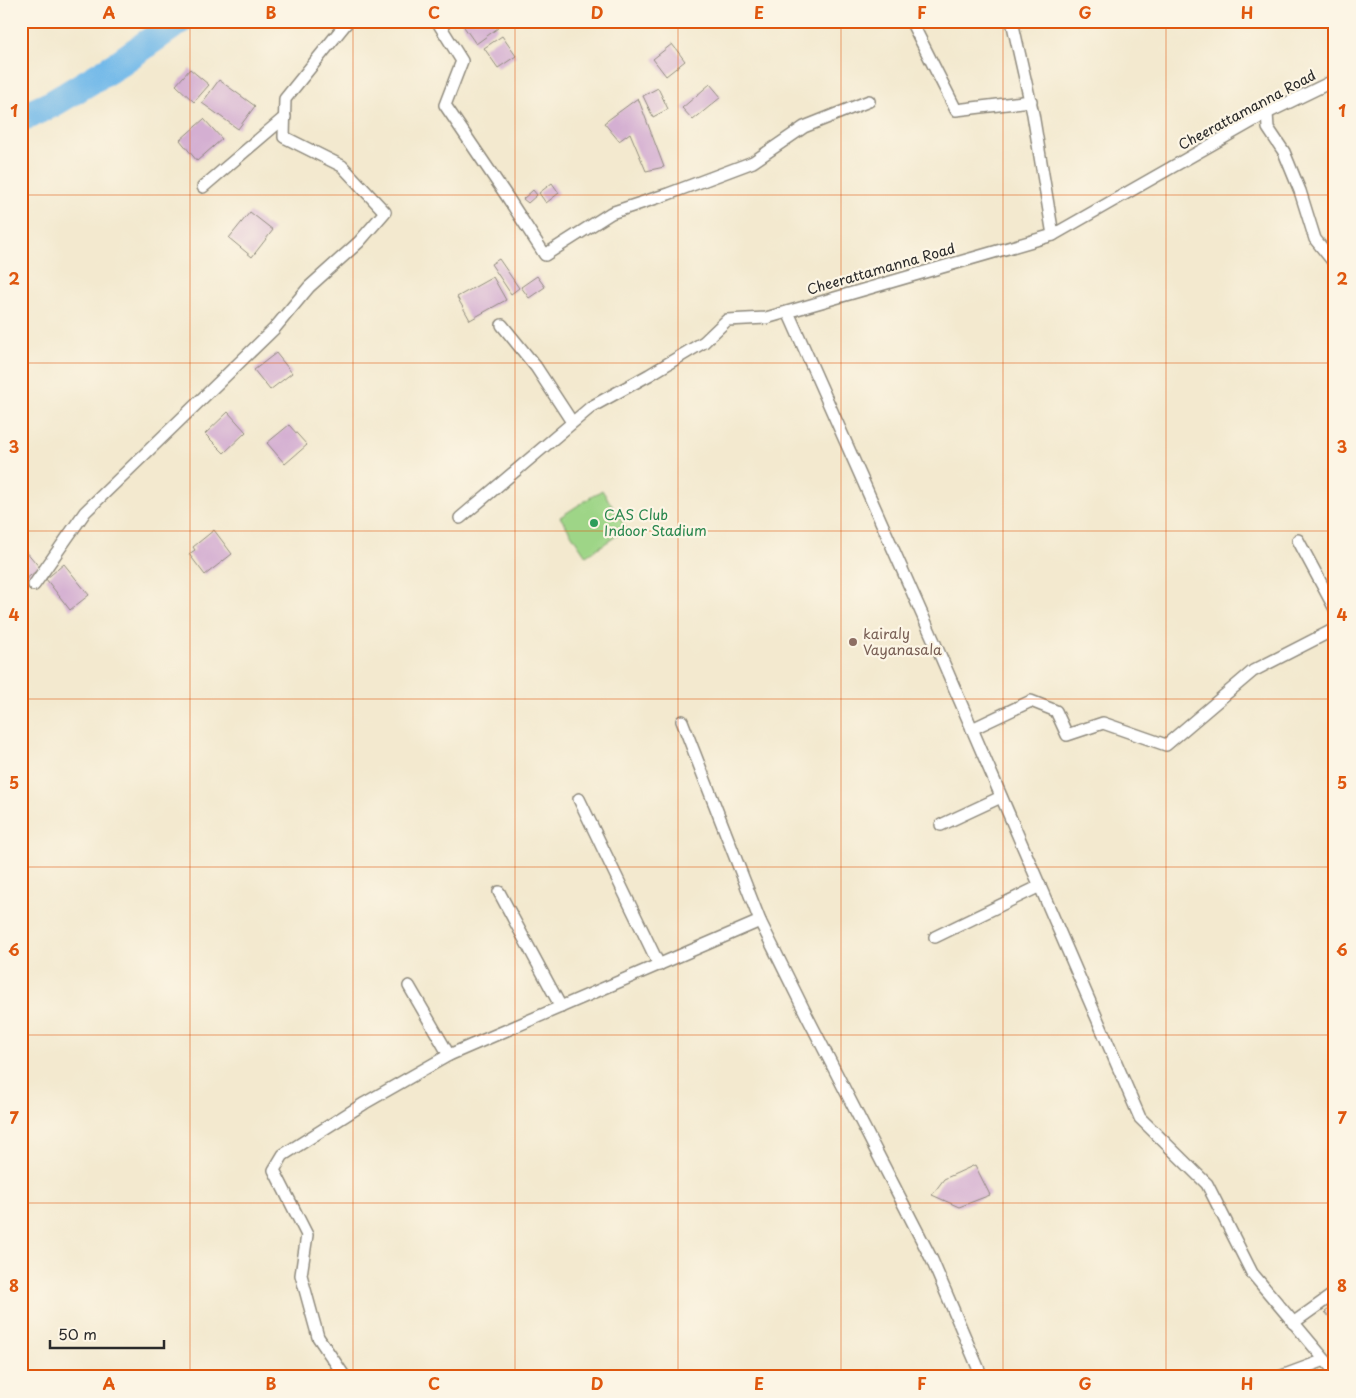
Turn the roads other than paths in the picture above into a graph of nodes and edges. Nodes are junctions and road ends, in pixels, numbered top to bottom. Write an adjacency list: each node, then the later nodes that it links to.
1 (348, 21): 9 (street)
2 (437, 21): 6 (street)
3 (911, 21): 7 (street)
4 (1012, 21): 7 (street)
5 (1335, 80): 8 (street, Cheerattamanna Road)
6 (869, 101)
7 (1030, 101): 11 (street)
8 (1268, 113): 11 (street, Cheerattamanna Road); 12 (street)
9 (285, 116): 10 (street); 18 (street)
10 (203, 187)
11 (1053, 234): 13 (street, Cheerattamanna Road)
12 (1335, 264)
13 (788, 312): 15 (street, Cheerattamanna Road); 22 (street)
14 (502, 325): 15 (street)
15 (572, 422): 16 (street, Cheerattamanna Road)
16 (460, 518)
17 (1298, 540): 19 (street)
18 (34, 585)
19 (1335, 609)
20 (1335, 629): 22 (street)
21 (682, 721): 28 (street)
22 (972, 729): 23 (street)
23 (1001, 797): 25 (street); 26 (street)
24 (579, 799): 30 (street)
25 (941, 825)
26 (1040, 886): 29 (street); 35 (street)
27 (499, 892): 32 (street)
28 (760, 921): 30 (street); 39 (street)
29 (935, 937)
30 (659, 965): 32 (street)
31 (409, 986): 33 (street)
32 (561, 1007): 33 (street)
33 (449, 1055): 38 (street)
34 (1335, 1294): 35 (street)
35 (1293, 1323): 36 (street)
36 (1325, 1360): 37 (street); 40 (street)
37 (1335, 1372)
38 (345, 1377)
39 (982, 1377)
40 (1279, 1377)

